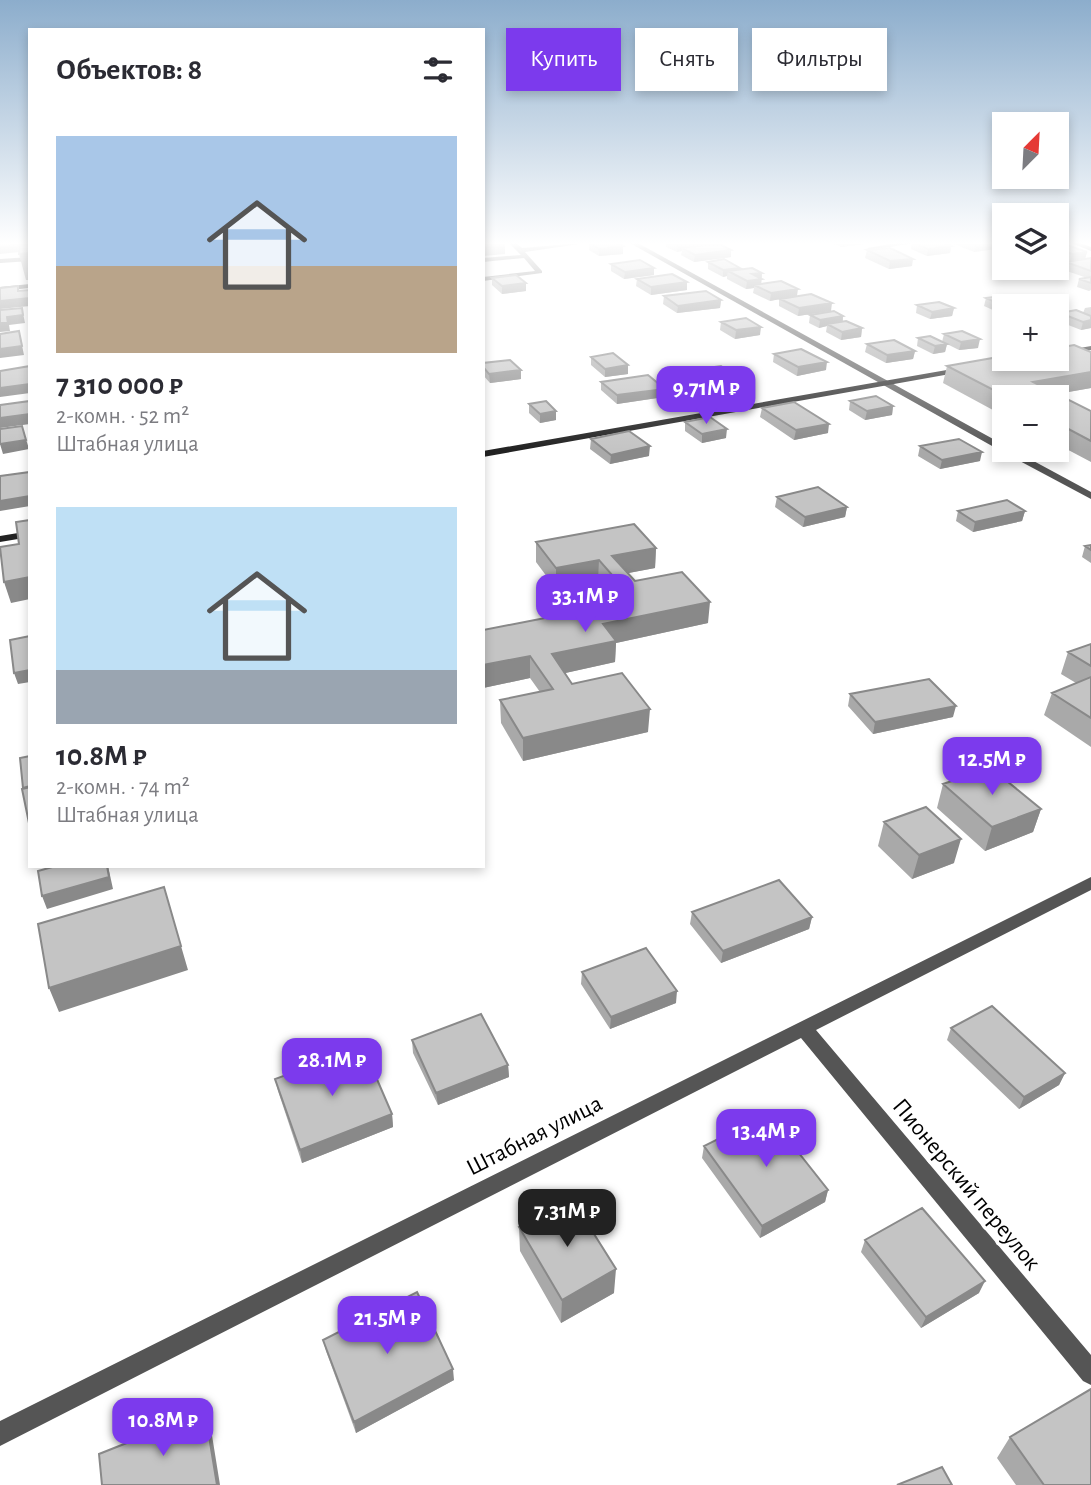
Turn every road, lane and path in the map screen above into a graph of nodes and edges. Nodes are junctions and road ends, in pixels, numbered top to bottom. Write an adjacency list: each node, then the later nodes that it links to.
1 (755, 311): 5 (street)
2 (1091, 348): 3 (street)
3 (1069, 352)
4 (974, 368): 5 (street)
5 (883, 383): 6 (street); 7 (street)
6 (992, 442)
7 (485, 454)
8 (1029, 462): 9 (street)
9 (1091, 496)
10 (28, 534): 11 (street)
11 (0, 539)
12 (1090, 885): 13 (street, Штабная улица)
13 (803, 1028): 14 (street, Пионерский переулок); 15 (street, Штабная улица)
14 (1091, 1373)
15 (0, 1434)

